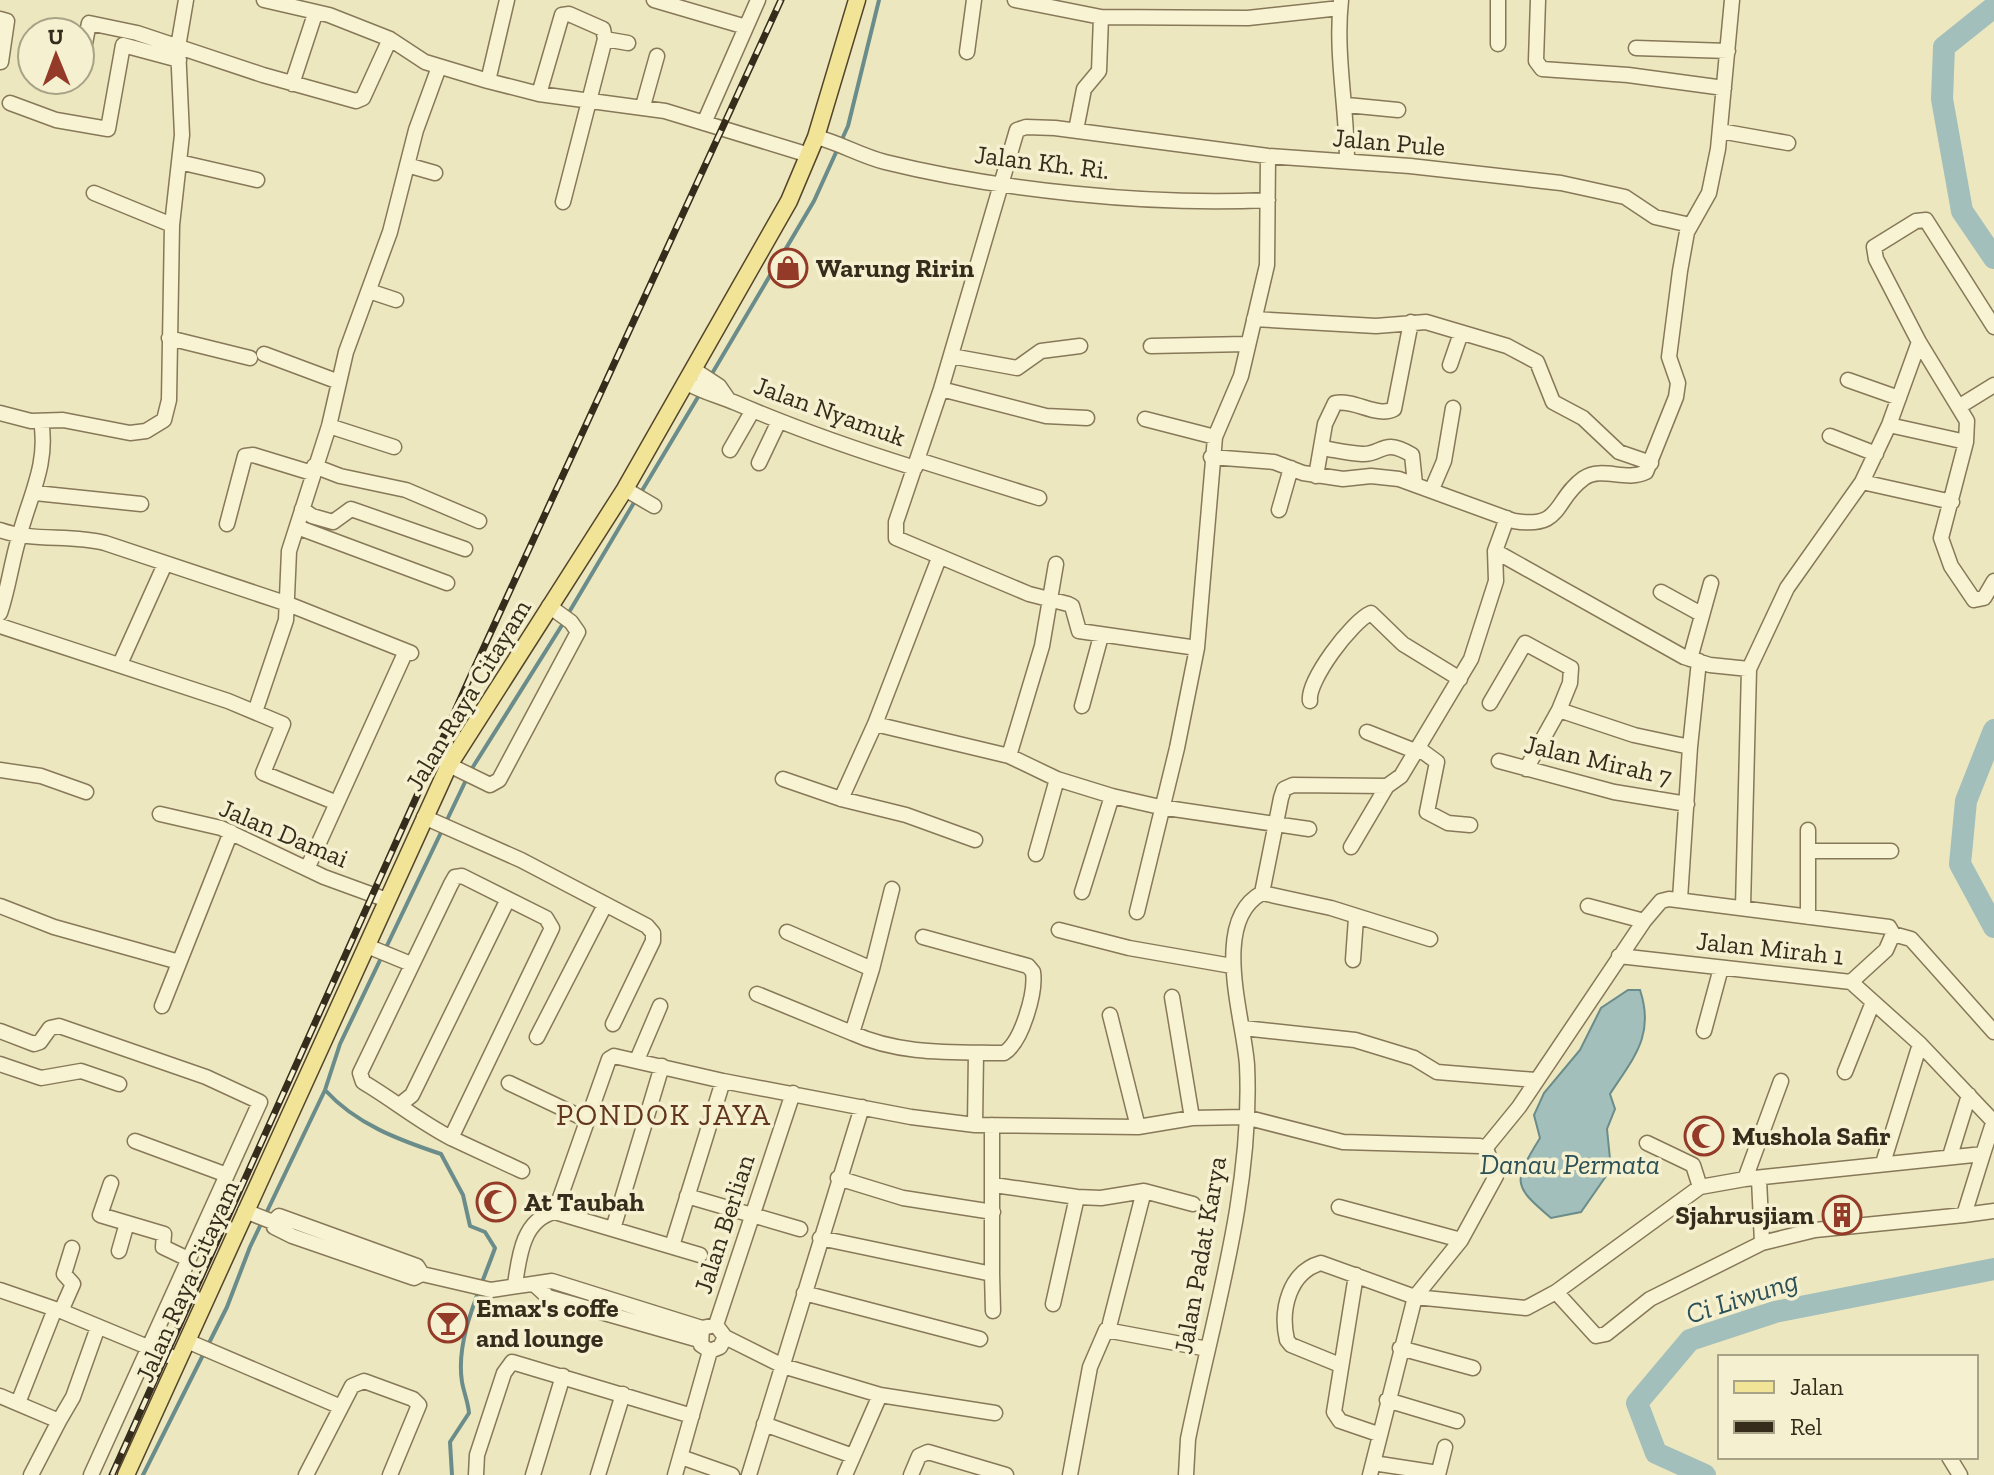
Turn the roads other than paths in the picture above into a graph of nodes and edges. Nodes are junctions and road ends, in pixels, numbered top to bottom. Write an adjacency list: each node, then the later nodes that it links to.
1 (186, 0): 29 (street)
2 (264, 0): 15 (street)
3 (507, 0): 33 (street)
4 (654, 0): 21 (street)
5 (758, 0): 21 (street)
6 (857, 0): 45 (main road, Jalan Raya Citayam)
7 (974, 0): 28 (street)
8 (1015, 0): 16 (street)
9 (1130, 0): 17 (street)
10 (1152, 0): 18 (street)
11 (1498, 0): 25 (street)
12 (1538, 0): 35 (street)
13 (1731, 0): 27 (street)
14 (1340, 4): 18 (street); 39 (street)
15 (325, 10): 22 (street); 34 (street)
16 (1101, 17): 17 (street); 43 (street)
17 (1127, 17): 18 (street)
18 (1149, 17)
19 (0, 19): 31 (street)
20 (96, 25): 29 (street)
21 (746, 27): 42 (street)
22 (390, 39): 32 (street); 34 (street)
23 (605, 39): 24 (street); 36 (street); 37 (street)
24 (628, 43)
25 (1498, 44)
26 (1636, 48): 27 (street)
27 (1728, 51): 35 (street)
28 (967, 52)
29 (179, 53): 34 (street); 38 (street); 50 (street)
30 (657, 56): 40 (street)
31 (1, 62)
32 (432, 65): 33 (street); 51 (street)
33 (488, 81): 36 (street)
34 (292, 84)
35 (1724, 88): 44 (street)
36 (539, 94): 37 (street)
37 (588, 102): 40 (street); 57 (street)
38 (10, 103)
39 (1347, 105): 41 (street); 49 (street)
40 (643, 106): 42 (street)
41 (1398, 110)
42 (704, 123): 47 (street)
43 (1076, 130): 48 (street, Jalan Pule); 54 (street, Jalan Pule)
44 (1720, 131): 46 (street); 59 (street)
45 (824, 140): 47 (main road, Jalan Raya Citayam); 54 (street, Jalan Kh. Ri.)
46 (1788, 143)
47 (809, 155): 77 (main road, Jalan Raya Citayam)
48 (1268, 156): 49 (street, Jalan Pule); 56 (street)
49 (1347, 161): 59 (street, Jalan Pule)
50 (179, 162): 53 (street); 58 (street)
51 (407, 165): 52 (street); 60 (street)
52 (435, 173)
53 (257, 180)
54 (1001, 183): 56 (street, Jalan Kh. Ri.); 71 (street)
55 (94, 193): 58 (street)
56 (1268, 200): 62 (street)
57 (563, 202)
58 (172, 225): 66 (street)
59 (1690, 225): 100 (street)
60 (369, 291): 61 (street); 76 (street)
61 (396, 300)
62 (1254, 319): 63 (street); 68 (street)
63 (1411, 322): 65 (street); 95 (street)
64 (1994, 327): 67 (street)
65 (1461, 333): 72 (street); 100 (street)
66 (169, 338): 76 (street); 87 (street)
67 (1919, 342): 73 (street); 74 (street)
68 (1246, 344): 70 (street); 92 (street)
69 (1080, 346): 71 (street)
70 (1151, 346)
71 (951, 356): 79 (street)
72 (1450, 365)
73 (1909, 372): 74 (street); 80 (street)
74 (1940, 374): 81 (street)
75 (1848, 380): 80 (street)
76 (339, 382): 90 (street)
77 (700, 382): 83 (street, Jalan Nyamuk); 132 (main road, Jalan Raya Citayam)
78 (1994, 385): 81 (street)
79 (941, 389): 85 (street); 101 (street)
80 (1899, 398): 89 (street)
81 (1960, 406): 93 (street)
82 (1453, 408): 107 (street)
83 (753, 410): 88 (street, Jalan Nyamuk); 96 (street)
84 (0, 413): 87 (street)
85 (1087, 418)
86 (1145, 419): 92 (street)
87 (41, 421): 108 (street)
88 (779, 421): 99 (street); 101 (street, Jalan Nyamuk)
89 (1889, 425): 93 (street); 97 (street)
90 (329, 426): 94 (street); 103 (street)
91 (1830, 436): 97 (street)
92 (1215, 437): 98 (street)
93 (1966, 442): 110 (street)
94 (394, 447)
95 (1322, 448): 104 (street); 106 (street)
96 (730, 450)
97 (1876, 454): 105 (street)
98 (1211, 457): 102 (street); 136 (street)
99 (759, 463)
100 (1651, 463): 114 (street)
101 (917, 464): 109 (street, Jalan Nyamuk); 122 (street)
102 (1291, 468): 104 (street); 113 (street)
103 (313, 470): 112 (street); 115 (street); 116 (street)
104 (1316, 476): 106 (street)
105 (1862, 482): 110 (street); 139 (street)
106 (1415, 484): 107 (street)
107 (1432, 489): 114 (street)
108 (35, 493): 111 (street); 119 (street)
109 (1039, 498)
110 (1952, 502): 125 (street)
111 (141, 504)
112 (302, 509): 117 (street); 120 (street)
113 (1279, 510)
114 (1507, 518): 121 (street)
115 (479, 521)
116 (227, 524)
117 (297, 527): 126 (street); 130 (street)
118 (0, 530): 119 (street)
119 (21, 531): 123 (street); 131 (street)
120 (465, 549)
121 (1495, 551): 137 (street); 140 (street)
122 (939, 558): 129 (street); 146 (street)
123 (165, 564): 130 (street); 138 (street)
124 (1056, 564): 129 (street)
125 (1994, 581)
126 (447, 583)
127 (1711, 583): 133 (street)
128 (1661, 592): 133 (street)
129 (1049, 600): 135 (street); 150 (street)
130 (288, 604): 145 (street); 161 (street)
131 (0, 613)
132 (560, 614): 152 (main road, Jalan Raya Citayam); 152 (street)
133 (1701, 614): 137 (street)
134 (0, 626): 138 (street)
135 (1101, 636): 136 (street); 143 (street)
136 (1197, 648): 163 (street)
137 (1694, 660): 139 (street); 148 (street)
138 (120, 664): 145 (street)
139 (1749, 669): 186 (street)
140 (1460, 679): 141 (street); 149 (street)
141 (1310, 701)
142 (1490, 703): 144 (street)
143 (1082, 706)
144 (1559, 710): 148 (street); 153 (street)
145 (255, 712): 161 (street)
146 (875, 724): 150 (street); 160 (street)
147 (1367, 732): 149 (street)
148 (1690, 747): 162 (street)
149 (1417, 750): 157 (street); 167 (street)
150 (1009, 756): 156 (street)
151 (1499, 761): 153 (street, Jalan Mirah 7)
152 (456, 769): 165 (main road, Jalan Raya Citayam)
153 (1526, 769): 162 (street, Jalan Mirah 7)
154 (0, 770): 158 (street)
155 (783, 779): 160 (street)
156 (1057, 779): 159 (street); 175 (street)
157 (1387, 786): 166 (street, Jalan Padat Karya); 172 (street)
158 (86, 792)
159 (1112, 796): 163 (street); 178 (street)
160 (841, 799): 171 (street)
161 (337, 803): 176 (street)
162 (1687, 804): 181 (street)
163 (1160, 807): 166 (street); 187 (street)
164 (160, 814): 170 (street, Jalan Damai)
165 (430, 819): 182 (main road, Jalan Raya Citayam); 183 (street)
166 (1275, 825): 168 (street); 179 (street, Jalan Padat Karya)
167 (1470, 825)
168 (1309, 829)
169 (1808, 830): 173 (street)
170 (231, 832): 176 (street, Jalan Damai); 199 (street)
171 (975, 840)
172 (1351, 847)
173 (1809, 851): 174 (street); 188 (street)
174 (1891, 851)
175 (1036, 854)
176 (307, 869): 182 (street, Jalan Damai)
177 (892, 889): 203 (street)
178 (1082, 892)
179 (1262, 893): 189 (street); 201 (street, Jalan Padat Karya)
180 (508, 899): 200 (street); 231 (street); 240 (street)
181 (1680, 899): 186 (street); 190 (street)
182 (387, 900): 196 (main road, Jalan Raya Citayam)
183 (605, 905): 211 (street); 217 (street)
184 (0, 906): 199 (street)
185 (1588, 906): 190 (street)
186 (1743, 907): 188 (street)
187 (1137, 912)
188 (1808, 917): 193 (street)
189 (1356, 918): 195 (street); 198 (street)
190 (1644, 921): 197 (street)
191 (1059, 930): 201 (street)
192 (787, 932): 203 (street)
193 (1893, 934): 204 (street, Jalan Mirah 1); 215 (street)
194 (923, 937): 219 (street)
195 (1430, 939)
196 (373, 948): 200 (street); 260 (main road, Jalan Raya Citayam)
197 (1619, 956): 202 (street, Jalan Mirah 1); 224 (street)
198 (1353, 960)
199 (179, 962): 208 (street)
200 (406, 962): 231 (street)
201 (1232, 966): 212 (street, Jalan Padat Karya)
202 (1721, 968): 204 (street, Jalan Mirah 1); 214 (street)
203 (872, 969): 216 (street)
204 (1851, 982): 207 (street)
205 (757, 994): 216 (street)
206 (1172, 997): 234 (street)
207 (1873, 1002): 218 (street); 223 (street)
208 (162, 1006)
209 (660, 1006): 220 (street)
210 (1110, 1015): 239 (street)
211 (613, 1024)
212 (1243, 1028): 224 (street); 233 (street, Jalan Padat Karya)
213 (0, 1031): 248 (street)
214 (1704, 1031)
215 (1994, 1032)
216 (852, 1033): 219 (street)
217 (537, 1037)
218 (1920, 1044): 230 (street); 246 (street)
219 (976, 1053): 237 (street)
220 (637, 1060): 222 (street); 235 (street)
221 (0, 1064): 228 (street)
222 (662, 1066): 225 (street); 266 (street)
223 (1845, 1072)
224 (1535, 1080): 243 (street)
225 (723, 1081): 229 (street); 255 (street)
226 (1781, 1081): 250 (street)
227 (509, 1083): 235 (street)
228 (119, 1084)
229 (793, 1093): 232 (street); 263 (street, Jalan Berlian)
230 (1969, 1095): 236 (street); 245 (street)
231 (402, 1103): 240 (street)
232 (862, 1107): 237 (street); 249 (street)
233 (1245, 1117): 234 (street); 243 (street); 293 (street, Jalan Padat Karya)
234 (1192, 1118): 239 (street)
235 (587, 1120): 261 (street)
236 (1994, 1120): 244 (street)
237 (975, 1125): 238 (street)
238 (992, 1125): 239 (street); 252 (street)
239 (1138, 1127)
240 (451, 1138): 247 (street)
241 (135, 1141): 248 (street)
242 (1647, 1143): 253 (street)
243 (1485, 1147): 269 (street)
244 (1983, 1154): 245 (street); 264 (street)
245 (1950, 1156): 246 (street)
246 (1883, 1163): 250 (street)
247 (522, 1171)
248 (227, 1175): 275 (street)
249 (838, 1178): 262 (street); 268 (street)
250 (1752, 1179): 253 (street); 270 (street)
251 (111, 1183): 265 (street)
252 (994, 1185): 256 (street); 262 (street)
253 (1700, 1187): 280 (street)
254 (1144, 1191): 256 (street); 257 (street); 286 (street)
255 (687, 1196): 263 (street); 271 (street)
256 (1077, 1197): 283 (street)
257 (1193, 1204)
258 (1339, 1207): 269 (street)
259 (1994, 1211): 264 (street)
260 (249, 1212): 278 (street); 290 (main road, Jalan Raya Citayam)
261 (555, 1212): 266 (street); 278 (street)
262 (993, 1212): 276 (street)
263 (752, 1215): 267 (street); 288 (street, Jalan Berlian)
264 (1964, 1215): 270 (street)
265 (127, 1223): 273 (street); 275 (street)
266 (613, 1229): 271 (street)
267 (800, 1229)
268 (820, 1238): 276 (street); 281 (street)
269 (1461, 1240): 282 (street)
270 (1762, 1243): 280 (street)
271 (672, 1246): 274 (street)
272 (72, 1248): 284 (street)
273 (119, 1251)
274 (700, 1255)
275 (188, 1259): 292 (street)
276 (992, 1274): 285 (street)
277 (1356, 1275): 282 (street); 295 (street); 295 (street)
278 (515, 1285): 288 (street)
279 (0, 1290): 284 (street)
280 (1556, 1292): 282 (street)
281 (804, 1293): 289 (street); 296 (street)
282 (1415, 1297): 291 (street)
283 (1053, 1304)
284 (58, 1310): 287 (street); 303 (street)
285 (993, 1311)
286 (1110, 1323)
287 (98, 1327): 292 (street); 307 (street)
288 (710, 1336): 296 (street); 306 (street, Jalan Berlian)
289 (980, 1339)
290 (192, 1344): 294 (main road, Jalan Raya Citayam); 304 (street)
291 (1400, 1348): 297 (street); 302 (street)
292 (149, 1349): 294 (street); 317 (street)
293 (1208, 1349): 330 (street); 331 (street, Jalan Padat Karya)
294 (179, 1360): 318 (main road, Jalan Raya Citayam)
295 (1340, 1365): 310 (street)
296 (783, 1366): 300 (street); 309 (street)
297 (1473, 1368)
298 (563, 1376): 299 (street); 321 (street); 322 (street)
299 (623, 1394): 306 (street); 323 (street)
300 (880, 1395): 305 (street); 312 (street)
301 (0, 1396): 303 (street)
302 (1387, 1400): 308 (street); 310 (street)
303 (18, 1403): 307 (street)
304 (341, 1407): 319 (street); 320 (street)
305 (995, 1413)
306 (692, 1416): 313 (street, Jalan Berlian)
307 (59, 1421): 316 (street)
308 (1457, 1421)
309 (764, 1424): 312 (street); 326 (street)
310 (1378, 1434): 314 (street)
311 (1445, 1447): 315 (street)
312 (853, 1456): 327 (street)
313 (681, 1457): 324 (street, Jalan Berlian); 325 (street)
314 (1371, 1469): 315 (street)
315 (1438, 1474)
316 (31, 1475)
317 (91, 1475)
318 (126, 1475)
319 (306, 1475)
320 (390, 1475)
321 (476, 1475)
322 (533, 1475)
323 (598, 1475)
324 (675, 1475)
325 (732, 1475)
326 (749, 1475)
327 (845, 1475)
328 (911, 1475): 329 (street)
329 (1006, 1475)
330 (1070, 1475)
331 (1186, 1475)

